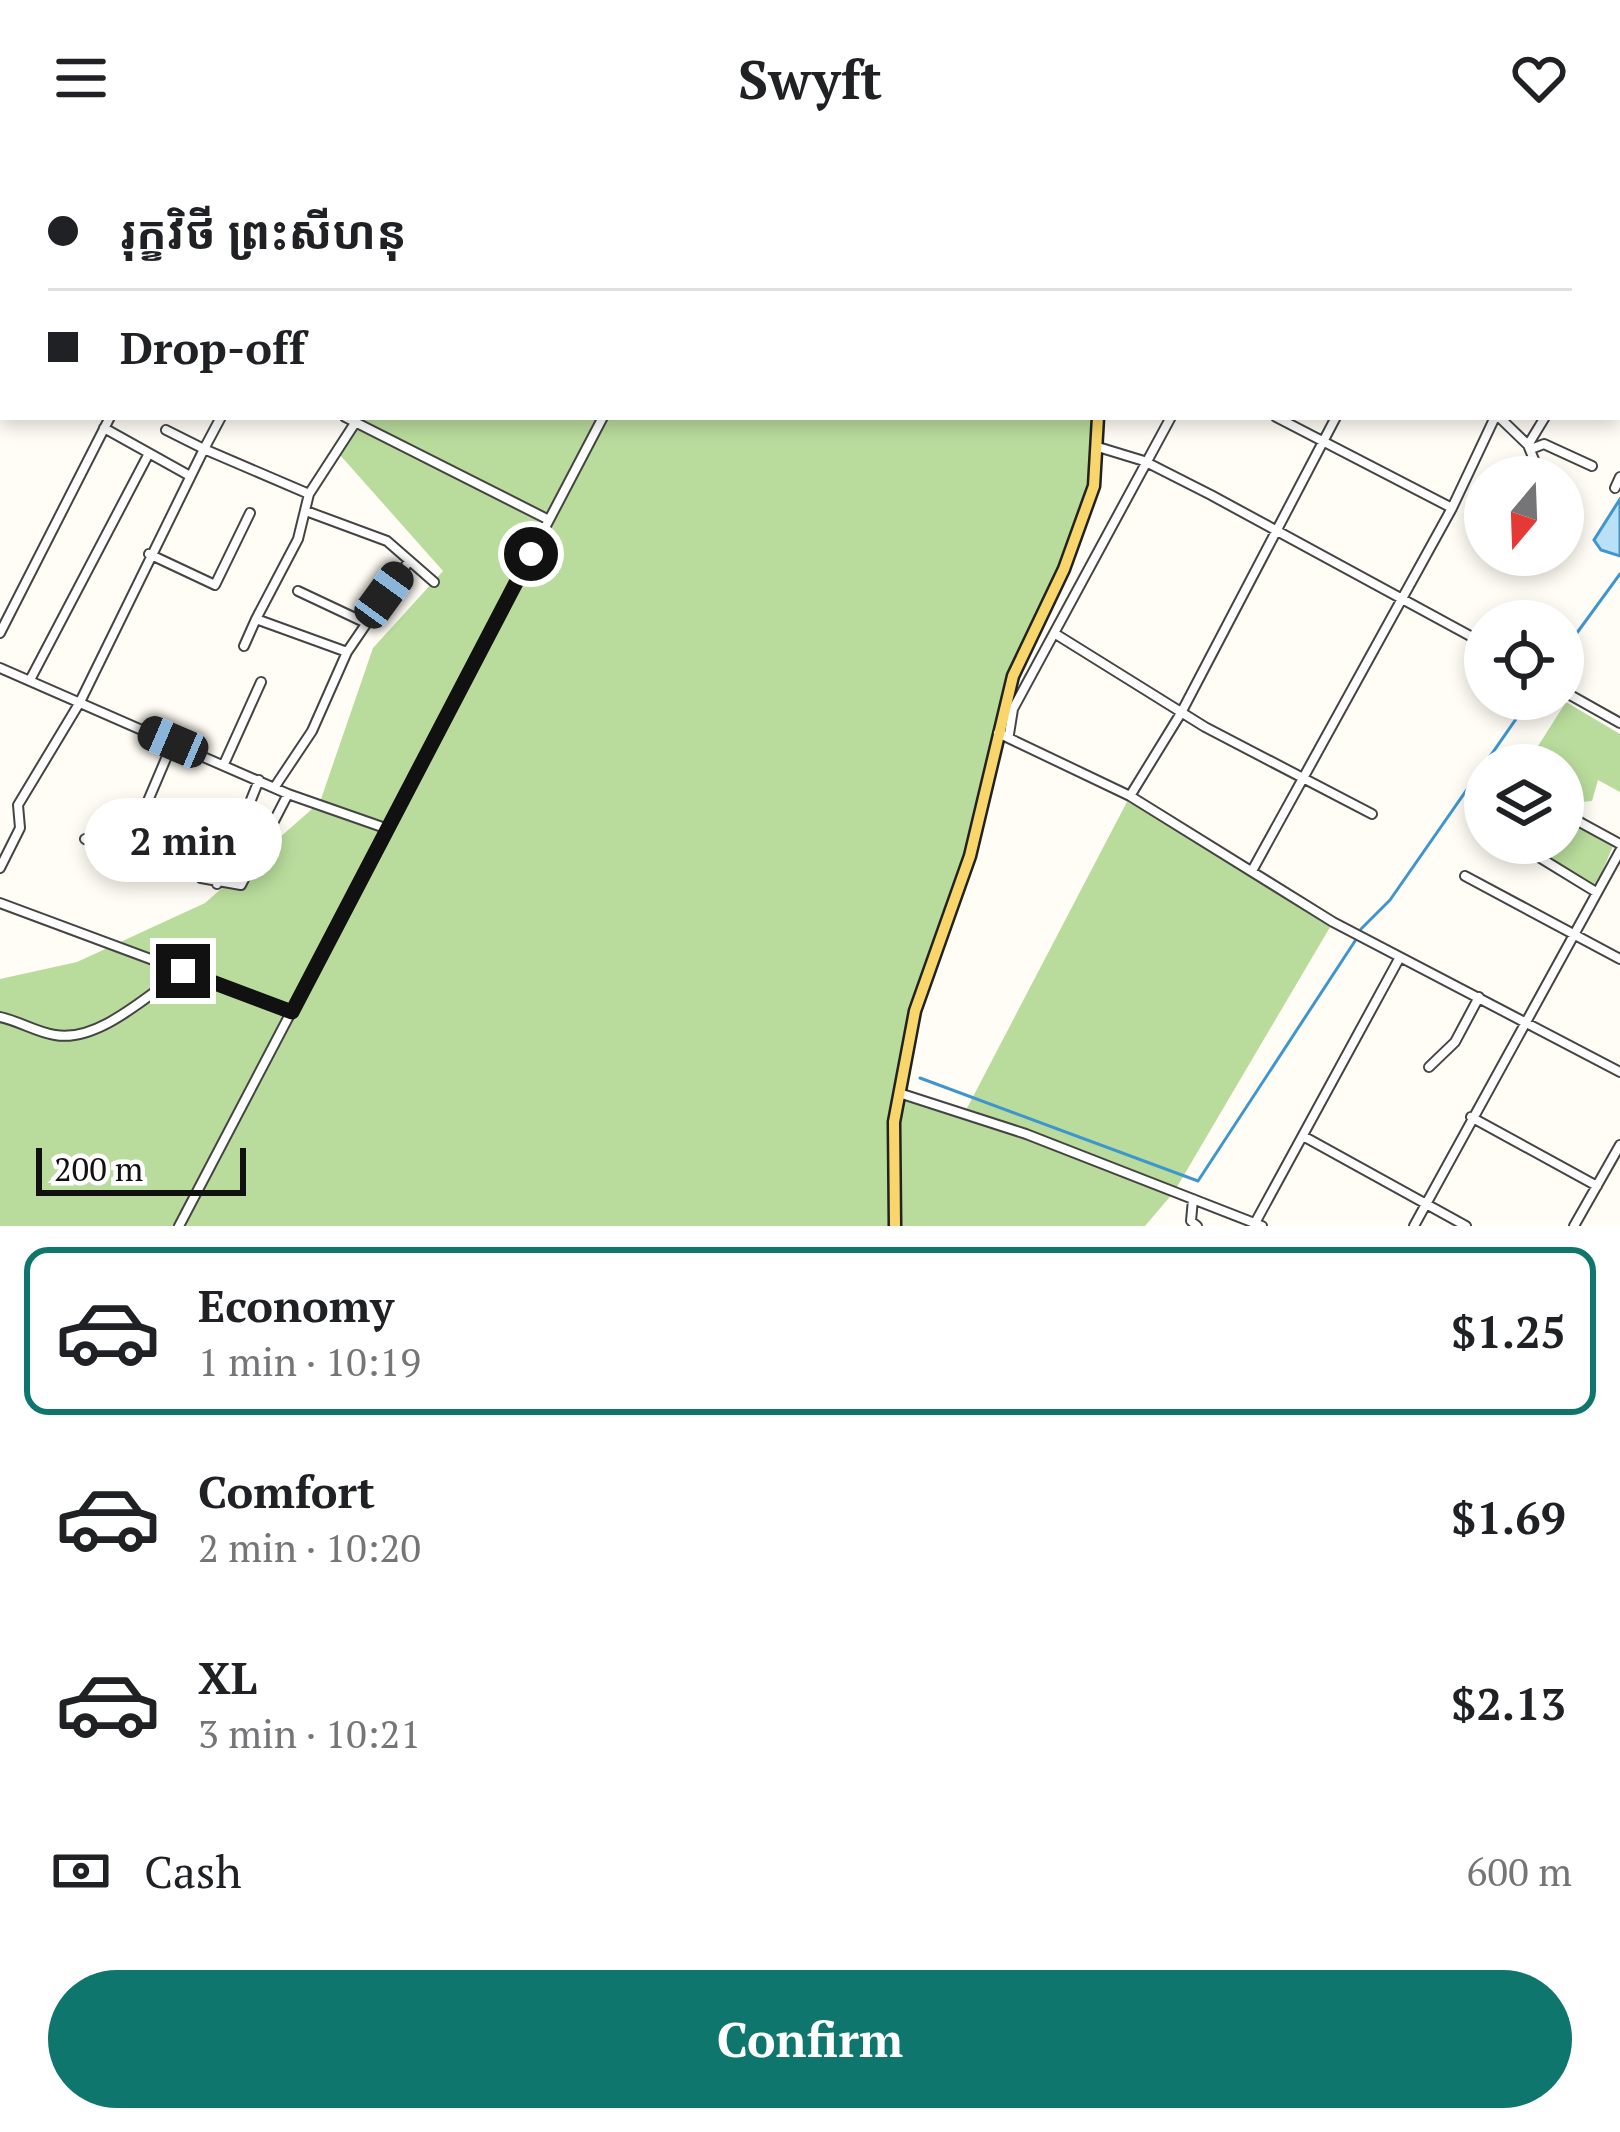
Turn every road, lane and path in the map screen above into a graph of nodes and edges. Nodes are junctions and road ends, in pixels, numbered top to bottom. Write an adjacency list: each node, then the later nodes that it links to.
1 (108, 420): 13 (street)
2 (219, 420): 18 (street)
3 (350, 420): 12 (street)
4 (601, 420): 30 (street)
5 (1098, 420): 16 (main road)
6 (1169, 420): 21 (street)
7 (1281, 420): 15 (street)
8 (1334, 420): 15 (street)
9 (1496, 420): 27 (street)
10 (1500, 420): 17 (street)
11 (1543, 420): 17 (street)
12 (356, 423): 26 (street); 30 (street)
13 (104, 428): 20 (street); 42 (street)
14 (166, 430): 18 (street)
15 (1323, 443): 27 (street); 31 (street)
16 (1099, 447): 21 (street); 37 (main road)
17 (1529, 447): 19 (street); 22 (street)
18 (204, 449): 23 (street); 26 (street)
19 (1533, 456)
20 (147, 457): 23 (street); 47 (street)
21 (1144, 461): 31 (street); 39 (street)
22 (1592, 466)
23 (190, 476): 32 (street)
24 (1620, 477): 25 (street)
25 (1615, 488)
26 (309, 494): 28 (street)
27 (1452, 508): 36 (street)
28 (306, 512): 33 (street); 38 (street)
29 (250, 513): 32 (street)
30 (549, 520): 64 (street)
31 (1278, 531): 36 (street); 51 (street)
32 (149, 554): 49 (street)
33 (410, 561): 34 (street); 40 (street)
34 (434, 583)
35 (298, 591): 40 (street)
36 (1402, 596): 41 (street); 56 (street)
37 (1044, 612): 39 (street); 53 (main road)
38 (256, 620): 44 (street); 45 (street)
39 (1059, 622): 43 (street)
40 (366, 623): 45 (street)
41 (1464, 632)
42 (0, 633)
43 (1054, 633): 51 (street); 53 (street)
44 (244, 646)
45 (347, 652): 58 (street)
46 (0, 668): 47 (street)
47 (30, 680): 49 (street)
48 (261, 682): 55 (street)
49 (80, 702): 54 (street); 69 (street)
50 (1584, 703): 52 (street)
51 (1181, 713): 56 (street); 60 (street)
52 (1620, 723)
53 (1004, 734): 60 (street); 86 (main road)
54 (173, 742): 55 (street); 63 (street)
55 (224, 764): 57 (street)
56 (1304, 778): 61 (street); 70 (street)
57 (260, 780): 58 (street); 73 (street)
58 (274, 788): 59 (street)
59 (288, 794): 64 (street); 73 (street)
60 (1130, 796): 70 (street)
61 (1372, 814)
62 (1584, 826): 67 (street)
63 (136, 829): 65 (street); 66 (street)
64 (388, 829): 81 (street)
65 (158, 838)
66 (85, 839)
67 (1620, 848): 74 (street)
68 (1550, 864): 74 (street)
69 (0, 868)
70 (1253, 869): 77 (street)
71 (1465, 876): 76 (street)
72 (201, 878): 73 (street)
73 (217, 884)
74 (1596, 892): 76 (street)
75 (0, 903): 79 (street)
76 (1574, 934): 78 (street); 83 (street)
77 (1400, 957): 80 (street); 88 (street)
78 (1620, 959)
79 (183, 971): 81 (street); 82 (street)
80 (1479, 997): 83 (street); 84 (street)
81 (292, 1012): 94 (street)
82 (0, 1017)
83 (1524, 1021): 85 (street); 87 (street)
84 (1430, 1067)
85 (1620, 1072)
86 (899, 1093): 91 (street); 95 (main road)
87 (1471, 1117): 90 (street); 92 (street)
88 (1303, 1136): 92 (street); 93 (street)
89 (1620, 1145): 90 (street)
90 (1597, 1186): 99 (street)
91 (1193, 1199): 93 (street); 96 (street)
92 (1425, 1204): 97 (street); 98 (street)
93 (1259, 1225)
94 (179, 1226)
95 (895, 1226)
96 (1197, 1226)
97 (1414, 1226)
98 (1466, 1226)
99 (1574, 1226)

